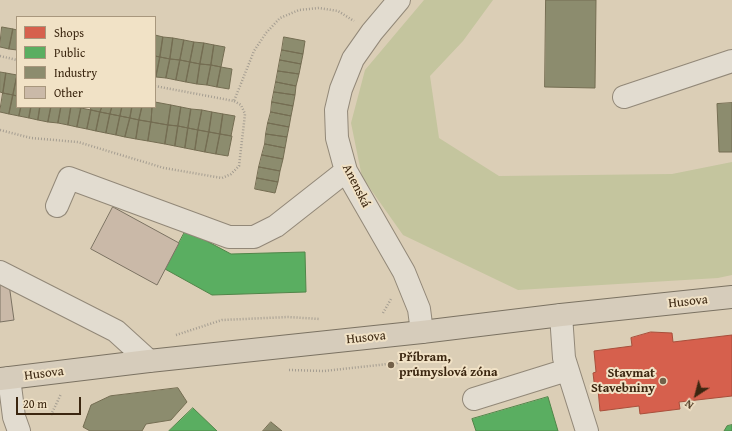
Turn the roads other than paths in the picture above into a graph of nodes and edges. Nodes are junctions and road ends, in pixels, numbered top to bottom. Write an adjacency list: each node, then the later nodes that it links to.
1 (400, 0): 4 (street, Anenská)
2 (732, 61): 3 (street)
3 (624, 97)
4 (346, 171): 5 (street); 9 (street, Anenská)
5 (57, 206)
6 (0, 272): 10 (street)
7 (732, 297): 8 (main road, Husova)
8 (561, 315): 9 (main road, Husova); 11 (street)
9 (422, 332): 10 (main road, Husova)
10 (148, 361): 12 (main road, Husova)
11 (567, 370): 13 (street); 15 (street)
12 (5, 378): 14 (street)
13 (474, 399)
14 (19, 431)
15 (586, 431)

